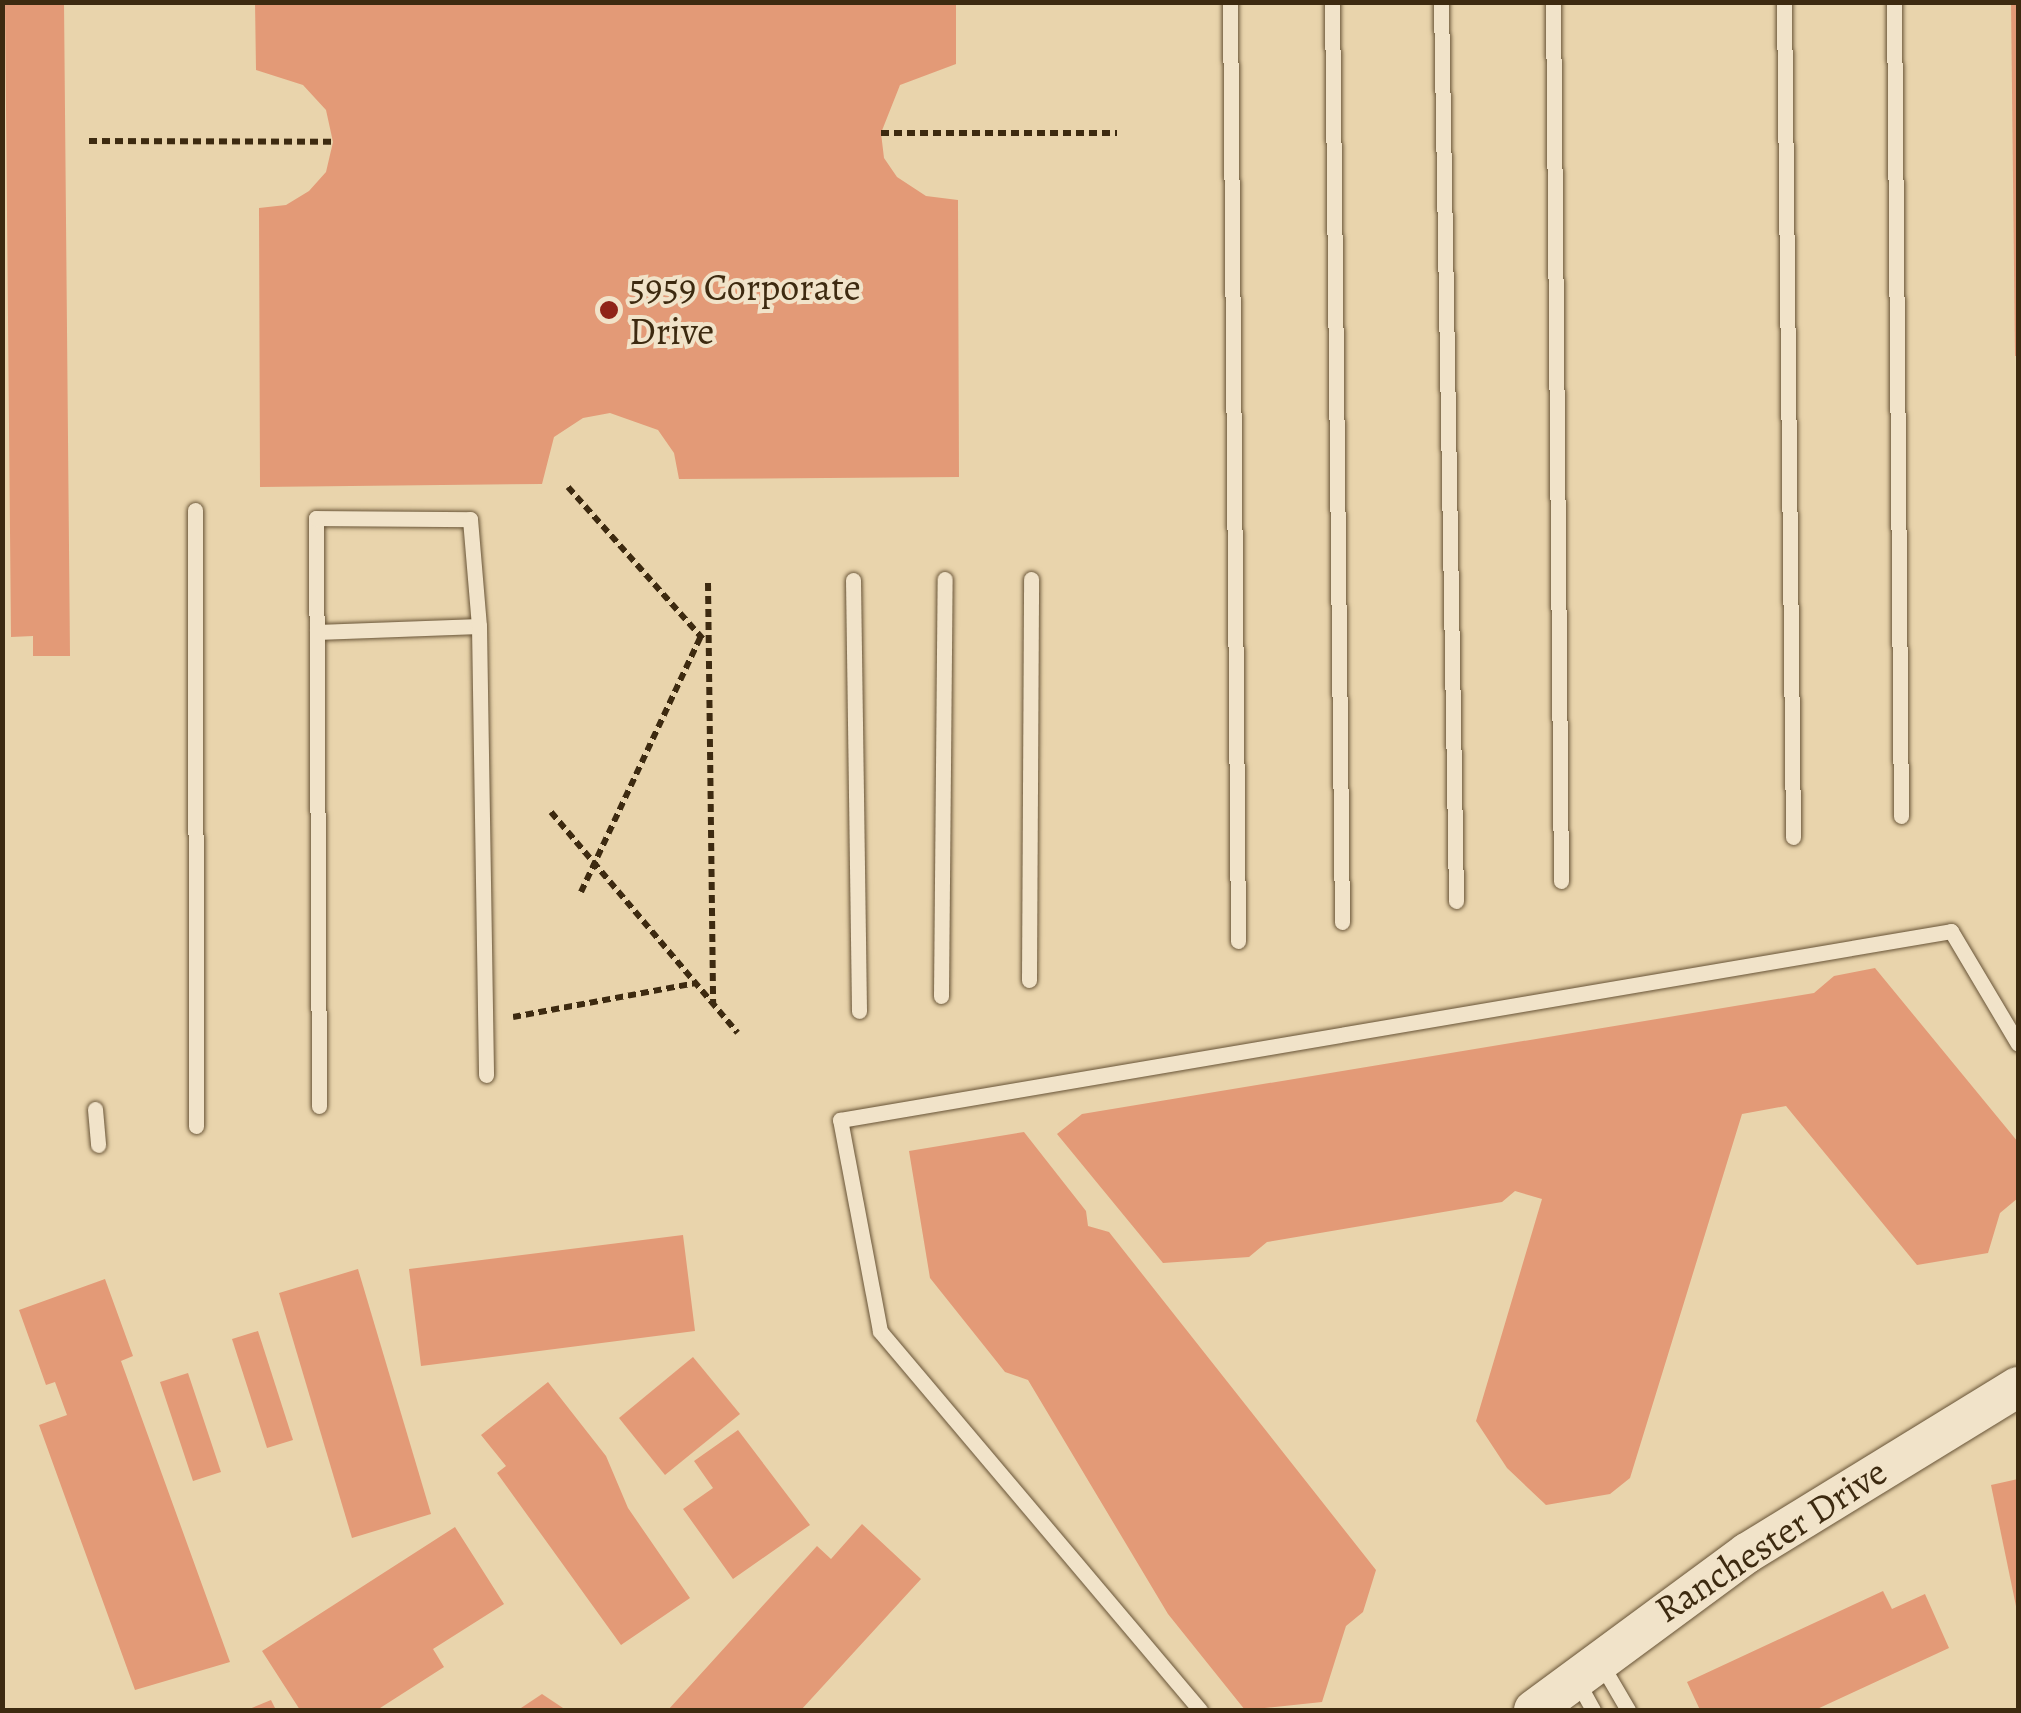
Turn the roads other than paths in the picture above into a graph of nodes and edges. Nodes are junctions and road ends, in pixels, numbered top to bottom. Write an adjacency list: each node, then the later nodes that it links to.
1 (1230, 2): 18 (lane)
2 (1332, 2): 17 (lane)
3 (1440, 2): 16 (lane)
4 (1553, 2): 15 (lane)
5 (1784, 2): 14 (lane)
6 (1894, 2): 13 (lane)
7 (195, 510): 26 (lane)
8 (945, 579): 20 (lane)
9 (1030, 579): 19 (lane)
10 (853, 580): 21 (lane)
11 (479, 626): 12 (lane); 12 (lane); 23 (lane)
12 (317, 632): 24 (lane)
13 (1901, 816)
14 (1792, 838)
15 (1562, 881)
16 (1456, 901)
17 (1342, 922)
18 (1238, 941)
19 (1029, 980)
20 (941, 996)
21 (859, 1011)
22 (2018, 1044): 30 (lane)
23 (486, 1075)
24 (319, 1106)
25 (95, 1109): 27 (lane)
26 (196, 1126)
27 (98, 1144)
28 (2018, 1387): 29 (street, Ranchester Drive)
29 (1589, 1682): 31 (street, Ranchester Drive); 32 (lane)
30 (1200, 1710)
31 (1534, 1710)
32 (1628, 1710)

